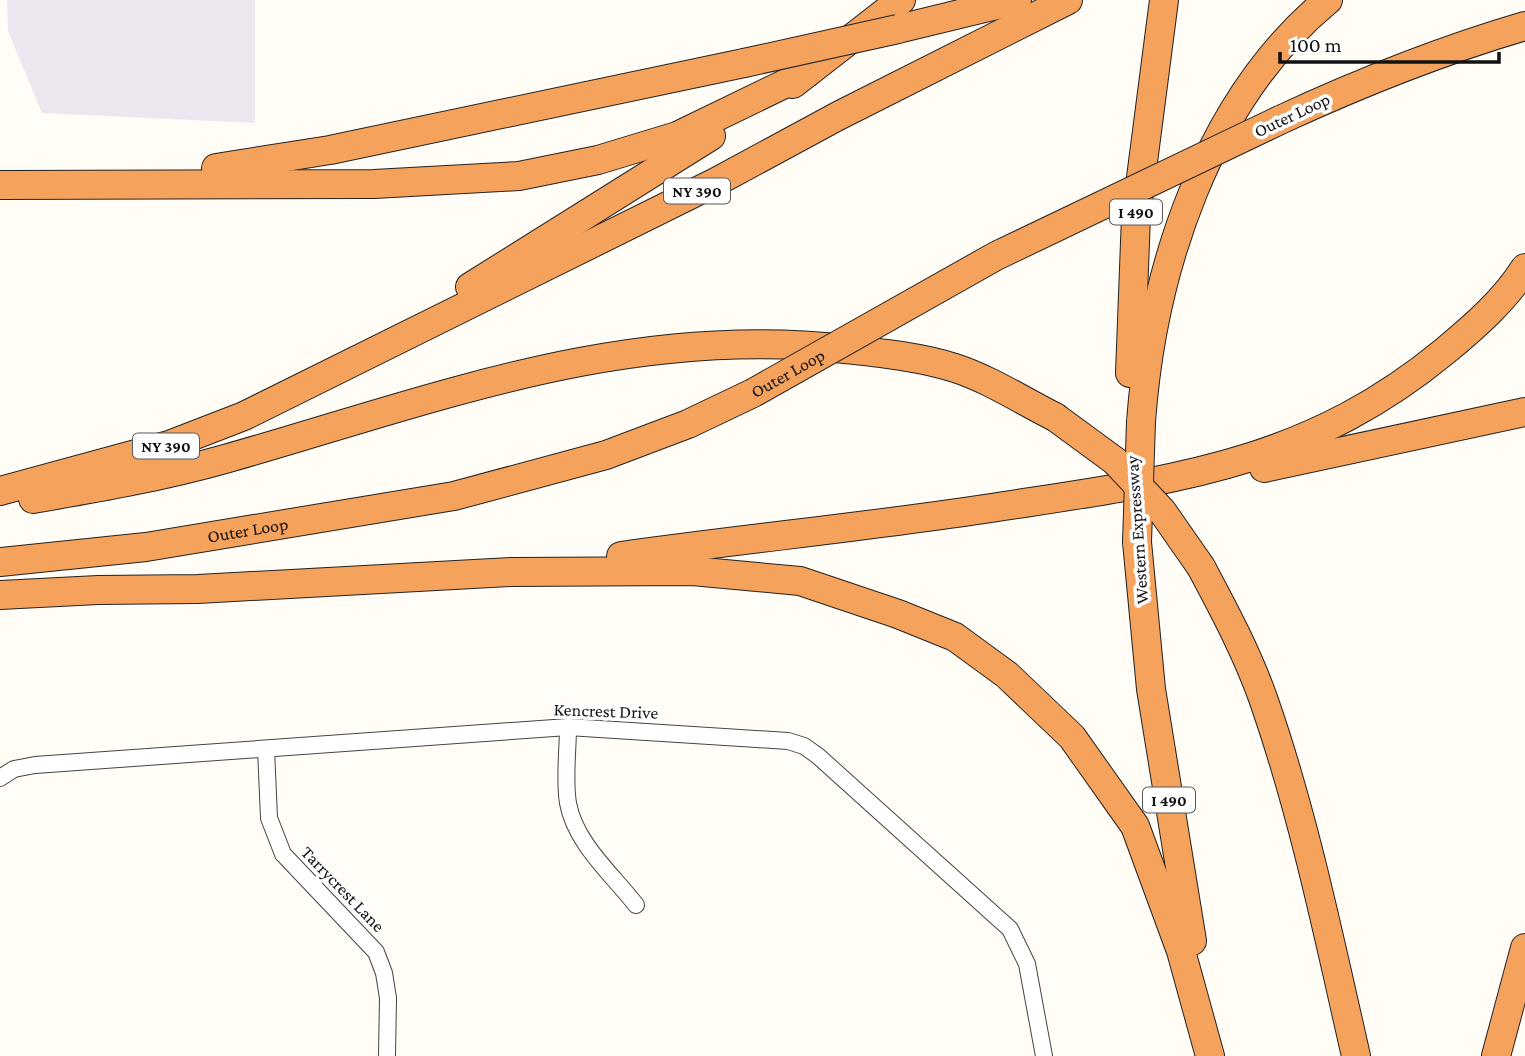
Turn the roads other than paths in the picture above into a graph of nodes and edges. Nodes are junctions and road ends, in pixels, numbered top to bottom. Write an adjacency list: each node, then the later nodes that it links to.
1 (901, 0): 7 (highway)
2 (1017, 0): 8 (highway, bridge)
3 (1068, 0): 11 (highway, NY 390)
4 (1164, 0): 13 (highway, Western Expressway / I 490)
5 (1328, 0): 13 (highway)
6 (1525, 26): 17 (highway, Outer Loop, bridge)
7 (807, 73): 8 (highway); 11 (highway)
8 (88, 184): 9 (highway)
9 (0, 185)
10 (1525, 268): 14 (highway)
11 (324, 378): 15 (highway, NY 390)
12 (1525, 412): 14 (highway)
13 (1136, 424): 29 (highway, Western Expressway / I 490, bridge)
14 (1222, 468): 18 (highway)
15 (0, 491)
16 (0, 505): 30 (highway, bridge)
17 (0, 562)
18 (511, 572): 19 (highway); 29 (highway)
19 (98, 590): 20 (highway); 21 (highway)
20 (0, 595)
21 (0, 611)
22 (568, 727): 23 (street, Kencrest Drive); 25 (street); 28 (street, Kencrest Drive)
23 (266, 749): 24 (street, Kencrest Drive); 27 (street, Tarrycrest Lane)
24 (0, 778)
25 (636, 905)
26 (1524, 954): 31 (highway)
27 (387, 1056)
28 (1044, 1056)
29 (1211, 1056)
30 (1356, 1056)
31 (1496, 1056)

